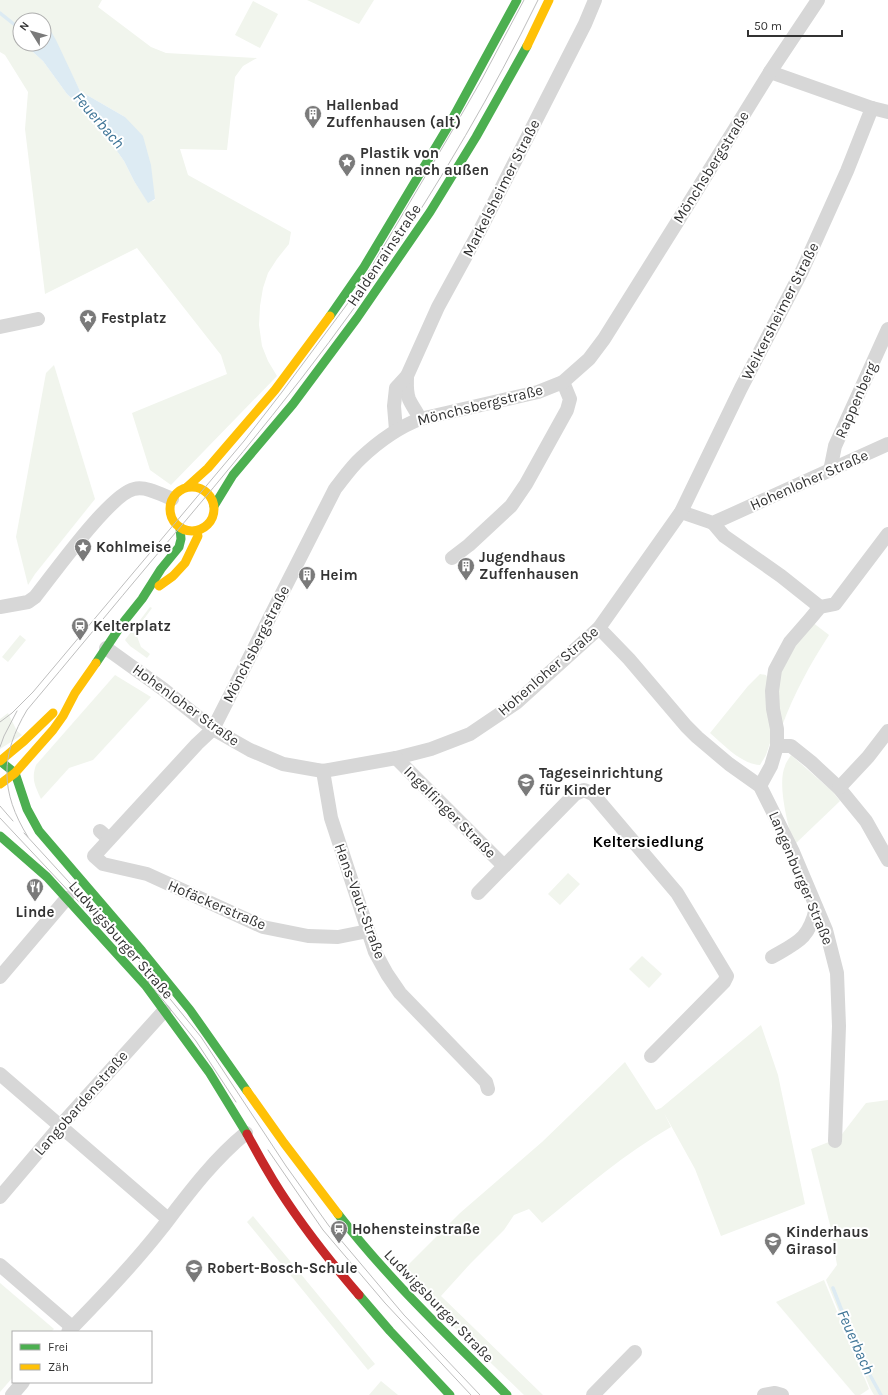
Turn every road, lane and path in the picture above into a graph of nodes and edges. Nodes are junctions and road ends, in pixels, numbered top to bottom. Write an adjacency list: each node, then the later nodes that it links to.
1 (517, 0): 17 (main road, Haldenrainstraße)
2 (549, 0): 19 (main road, Haldenrainstraße)
3 (595, 0): 11 (street, Markelsheimer Straße)
4 (818, 0): 5 (street, Mönchsbergstraße)
5 (770, 72): 6 (street); 12 (street, Mönchsbergstraße)
6 (872, 108): 7 (street); 20 (street, Weikersheimer Straße)
7 (888, 112)
8 (38, 319): 9 (street)
9 (0, 327)
10 (888, 329): 16 (street, Rappenberg)
11 (407, 376): 13 (street, Markelsheimer Straße); 14 (street, Markelsheimer Straße)
12 (563, 382): 13 (street, Mönchsbergstraße); 25 (street)
13 (420, 419): 14 (street, Mönchsbergstraße)
14 (396, 430): 32 (street, Mönchsbergstraße)
15 (888, 444): 16 (street, Hohenloher Straße)
16 (830, 472): 21 (street, Hohenloher Straße)
17 (187, 487): 18 (main road, Haldenrainstraße); 19 (main road)
18 (172, 499): 22 (main road); 27 (street)
19 (214, 506): 23 (main road, Haldenrainstraße)
20 (681, 512): 21 (street); 29 (street, Hohenloher Straße)
21 (713, 523): 28 (street)
22 (180, 528): 23 (main road); 26 (main road)
23 (203, 528): 26 (main road, Haldenrainstraße)
24 (887, 538): 28 (street)
25 (452, 558)
26 (142, 599): 30 (main road)
27 (0, 607)
28 (820, 608): 34 (street)
29 (599, 628): 35 (street, Hohenloher Straße); 40 (street, Langenburger Straße)
30 (106, 648): 31 (main road); 32 (street, Hohenloher Straße)
31 (76, 693): 36 (main road); 38 (main road)
32 (213, 729): 37 (street, Hohenloher Straße); 43 (street, Mönchsbergstraße)
33 (888, 732): 41 (street)
34 (777, 746): 40 (street); 41 (street)
35 (396, 758): 37 (street, Hohenloher Straße); 45 (street, Ingelfinger Straße)
36 (0, 761): 38 (main road)
37 (323, 771): 49 (street, Hans-Vaut-Straße)
38 (15, 773): 39 (main road); 56 (main road, Ludwigsburger Straße)
39 (0, 784)
40 (760, 786): 48 (street, Langenburger Straße)
41 (839, 788): 44 (street)
42 (0, 836): 47 (main road, Ludwigsburger Straße)
43 (94, 856): 49 (street, Hofäckerstraße)
44 (888, 860)
45 (504, 866): 46 (street); 53 (street)
46 (478, 893)
47 (67, 898): 51 (street); 52 (main road, Ludwigsburger Straße)
48 (816, 908): 50 (street); 59 (street, Langenburger Straße)
49 (368, 931): 55 (street, Hans-Vaut-Straße)
50 (772, 957)
51 (0, 976)
52 (164, 1011): 57 (street, Langobardenstraße); 58 (main road, Ludwigsburger Straße)
53 (650, 1056)
54 (0, 1074): 57 (street)
55 (488, 1088)
56 (267, 1120): 58 (main road); 68 (main road, Ludwigsburger Straße)
57 (61, 1125): 60 (street, Langobardenstraße); 61 (street)
58 (253, 1129): 61 (street); 67 (main road, Ludwigsburger Straße)
59 (835, 1141)
60 (0, 1197)
61 (168, 1219): 63 (street)
62 (0, 1265): 63 (street)
63 (70, 1330)
64 (635, 1352): 69 (street)
65 (22, 1383): 66 (street)
66 (12, 1395)
67 (450, 1395)
68 (507, 1395)
69 (593, 1395)

